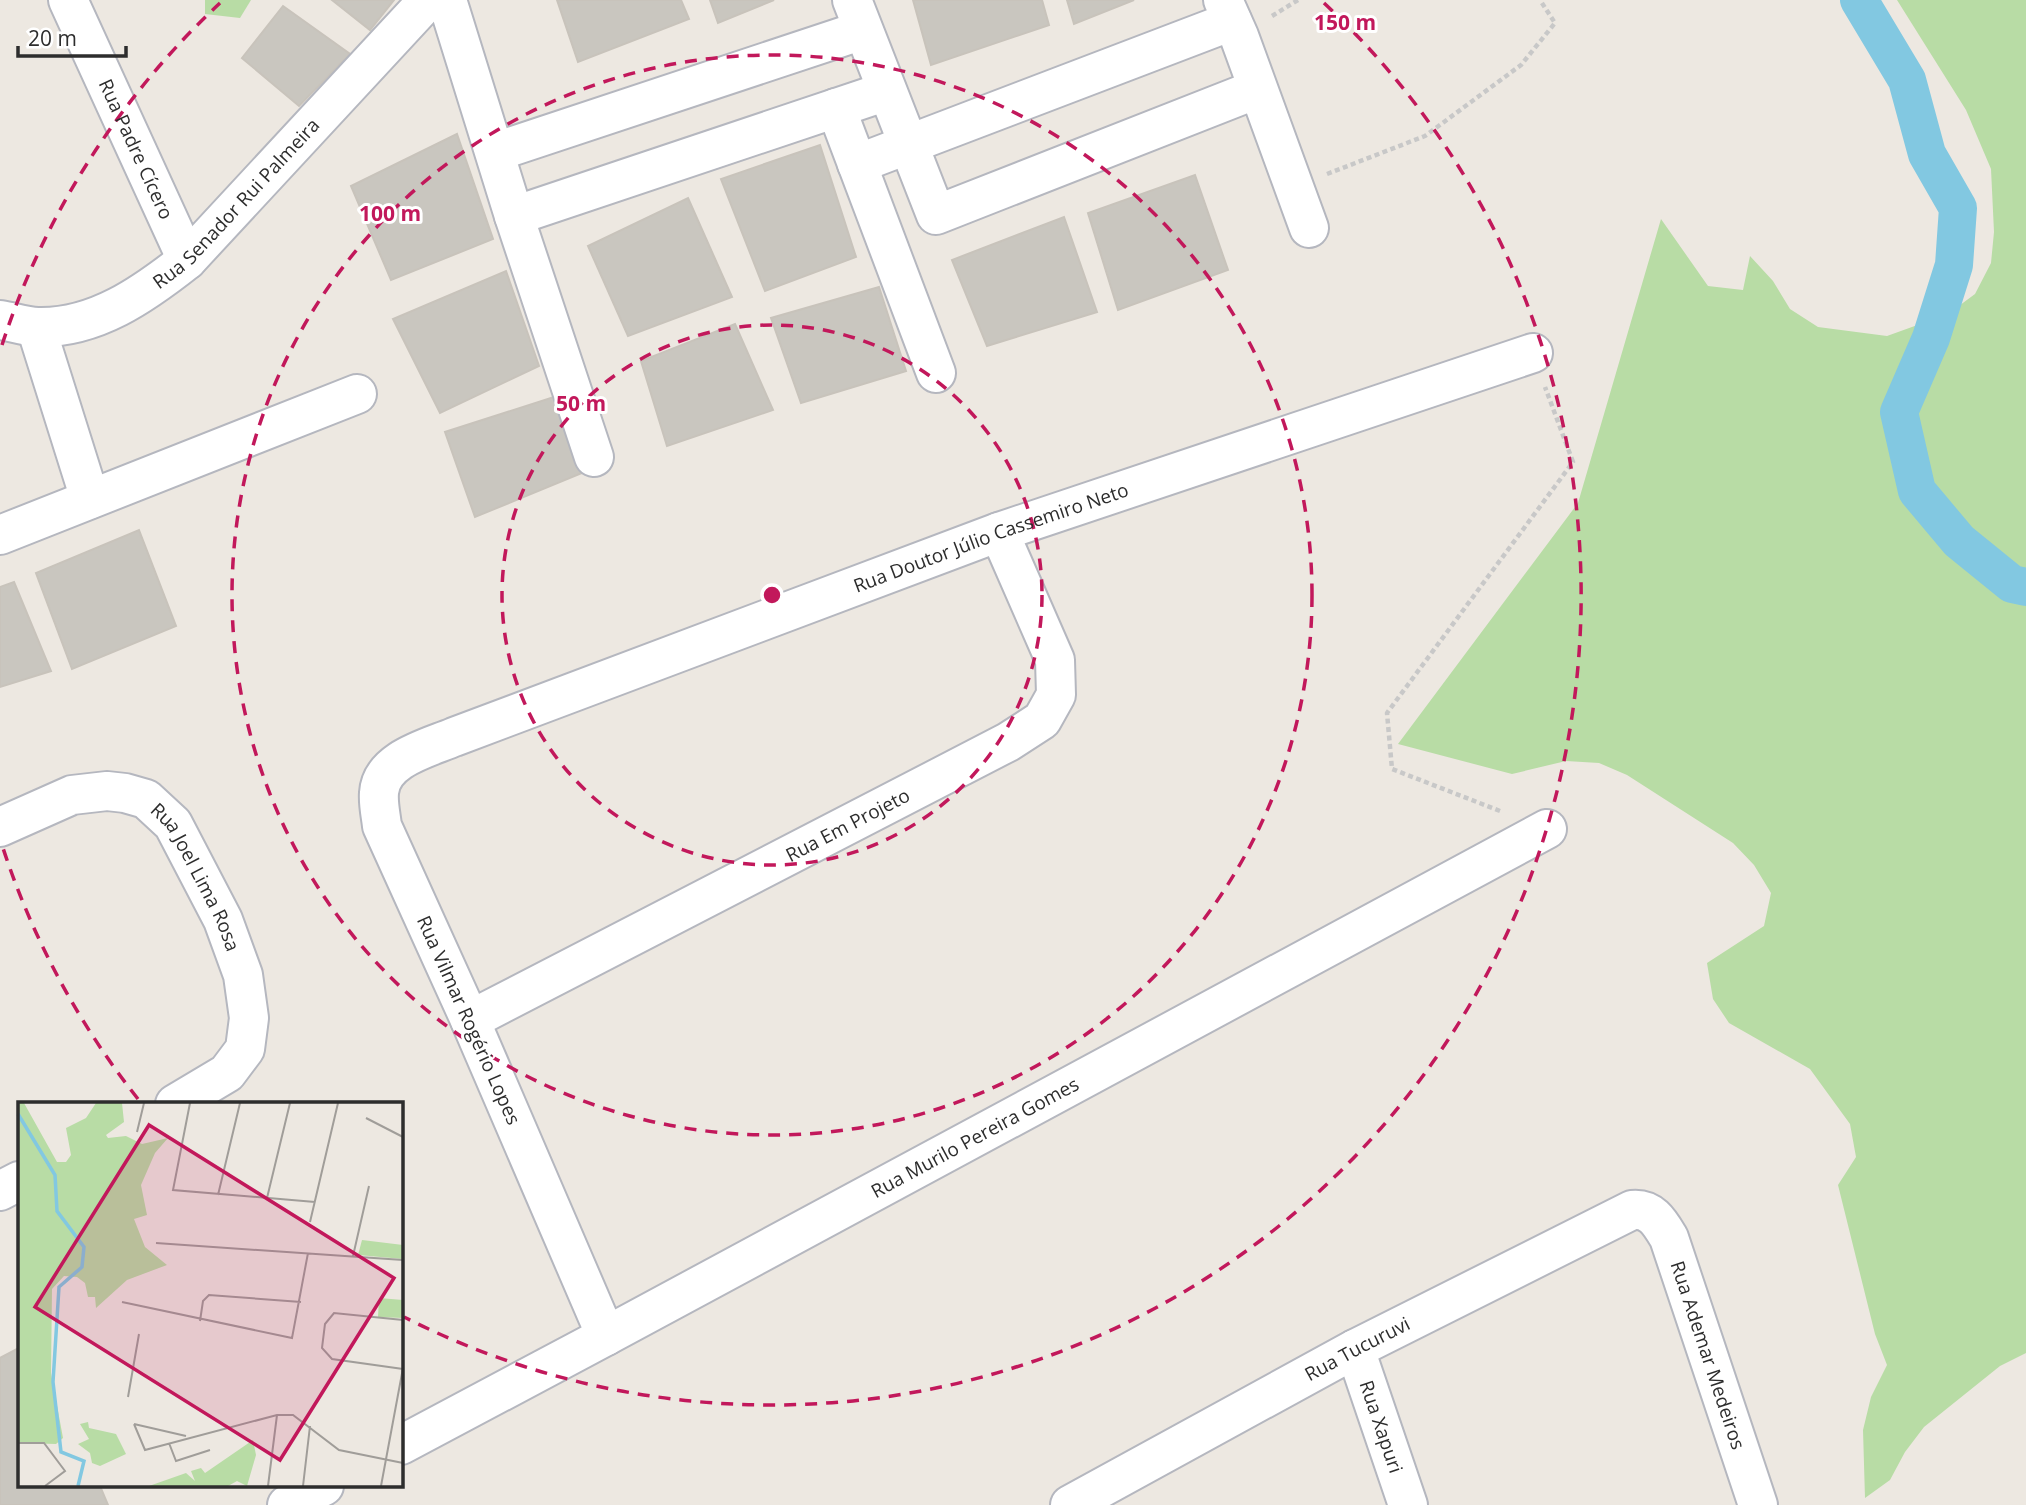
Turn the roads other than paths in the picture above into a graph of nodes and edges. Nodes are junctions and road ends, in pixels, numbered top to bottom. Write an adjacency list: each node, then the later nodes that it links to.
1 (68, 0): 16 (street, Rua Padre Cícero)
2 (428, 0): 16 (street, Rua Senador Rui Palmeira)
3 (1228, 10): 6 (street); 9 (street)
4 (857, 15): 7 (street); 10 (street)
5 (453, 17): 10 (street)
6 (1257, 89): 12 (street); 14 (street)
7 (887, 91): 8 (street); 9 (street)
8 (836, 108): 11 (street); 13 (street)
9 (908, 145): 11 (street); 12 (street)
10 (495, 152): 13 (street)
11 (857, 164): 15 (street)
12 (936, 215): 15 (street)
13 (514, 216): 21 (street)
14 (1309, 228)
15 (884, 236): 19 (street)
16 (187, 260): 17 (street, Rua Senador Rui Palmeira)
17 (28, 336): 22 (street)
18 (1533, 353): 23 (street, Rua Doutor Júlio Cassemiro Neto)
19 (936, 373)
20 (357, 394): 22 (street)
21 (594, 457)
22 (89, 499): 24 (street)
23 (999, 532): 25 (street, Rua Doutor Júlio Cassemiro Neto); 28 (street, Rua Em Projeto)
24 (0, 535)
25 (454, 737): 28 (street, Rua Vilmar Rogério Lopes)
26 (16, 821): 29 (street, Rua Joel Lima Rosa)
27 (1547, 829): 33 (street, Rua Murilo Pereira Gomes)
28 (470, 1020): 33 (street, Rua Vilmar Rogério Lopes)
29 (178, 1102)
30 (18, 1182): 31 (street)
31 (0, 1191)
32 (1650, 1212): 34 (street, Rua Tucuruvi); 42 (street, Rua Ademar Medeiros)
33 (606, 1336): 35 (street, Rua Murilo Pereira Gomes)
34 (1355, 1349): 40 (street, Rua Tucuruvi); 41 (street, Rua Xapuri)
35 (402, 1444)
36 (320, 1488): 38 (street)
37 (325, 1488): 39 (street)
38 (288, 1505)
39 (332, 1505)
40 (1070, 1505)
41 (1408, 1505)
42 (1758, 1505)

